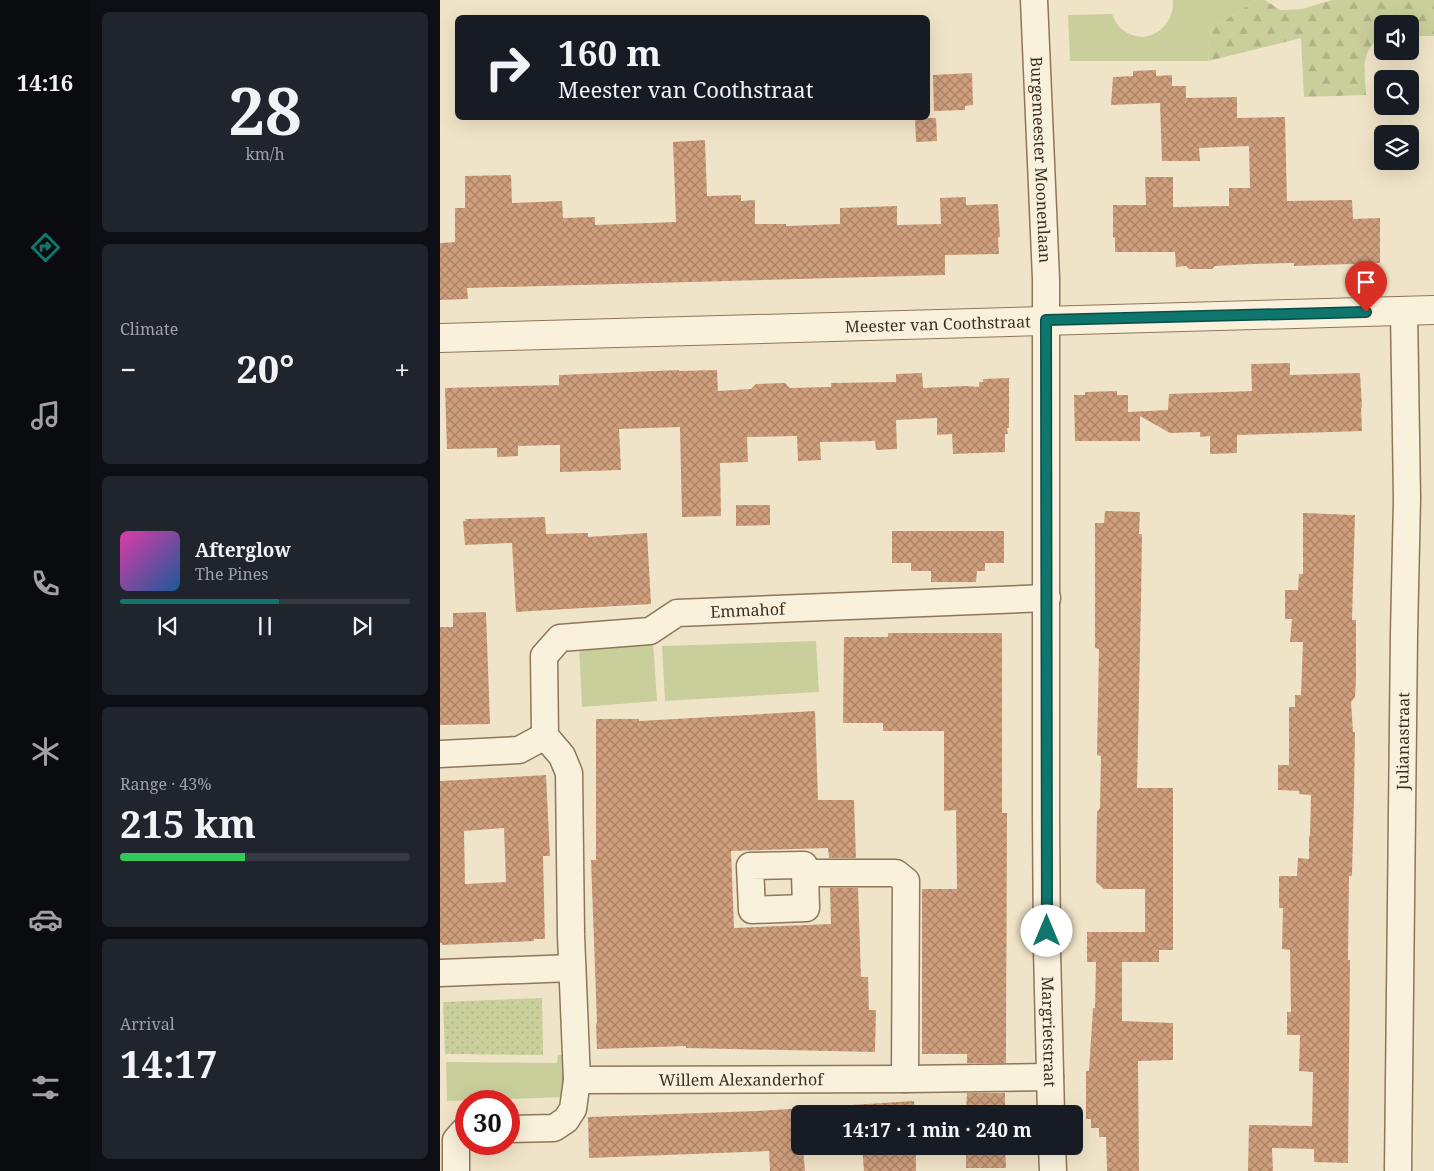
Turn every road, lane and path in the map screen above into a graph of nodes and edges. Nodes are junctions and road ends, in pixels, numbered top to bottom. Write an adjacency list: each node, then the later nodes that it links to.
1 (1034, 0): 4 (street, Burgemeester Moonenlaan)
2 (1434, 310): 3 (street, Meester van Coothstraat)
3 (1404, 311): 4 (street, Meester van Coothstraat); 21 (street, Julianastraat)
4 (1046, 320): 5 (street, Meester van Coothstraat); 6 (street, Margrietstraat)
5 (440, 338)
6 (1047, 598): 7 (street, Emmahof); 12 (street, Margrietstraat)
7 (545, 736): 8 (street); 10 (street)
8 (440, 754)
9 (805, 873): 13 (street)
10 (572, 968): 11 (street); 14 (street)
11 (440, 973)
12 (1050, 1077): 13 (street, Willem Alexanderhof); 15 (street, Margrietstraat)
13 (905, 1079): 14 (street, Willem Alexanderhof)
14 (577, 1080): 16 (street)
15 (1051, 1105)
16 (520, 1129)
17 (456, 1155): 19 (street)
18 (1052, 1155): 20 (street)
19 (456, 1171)
20 (1052, 1171)
21 (1398, 1171)

